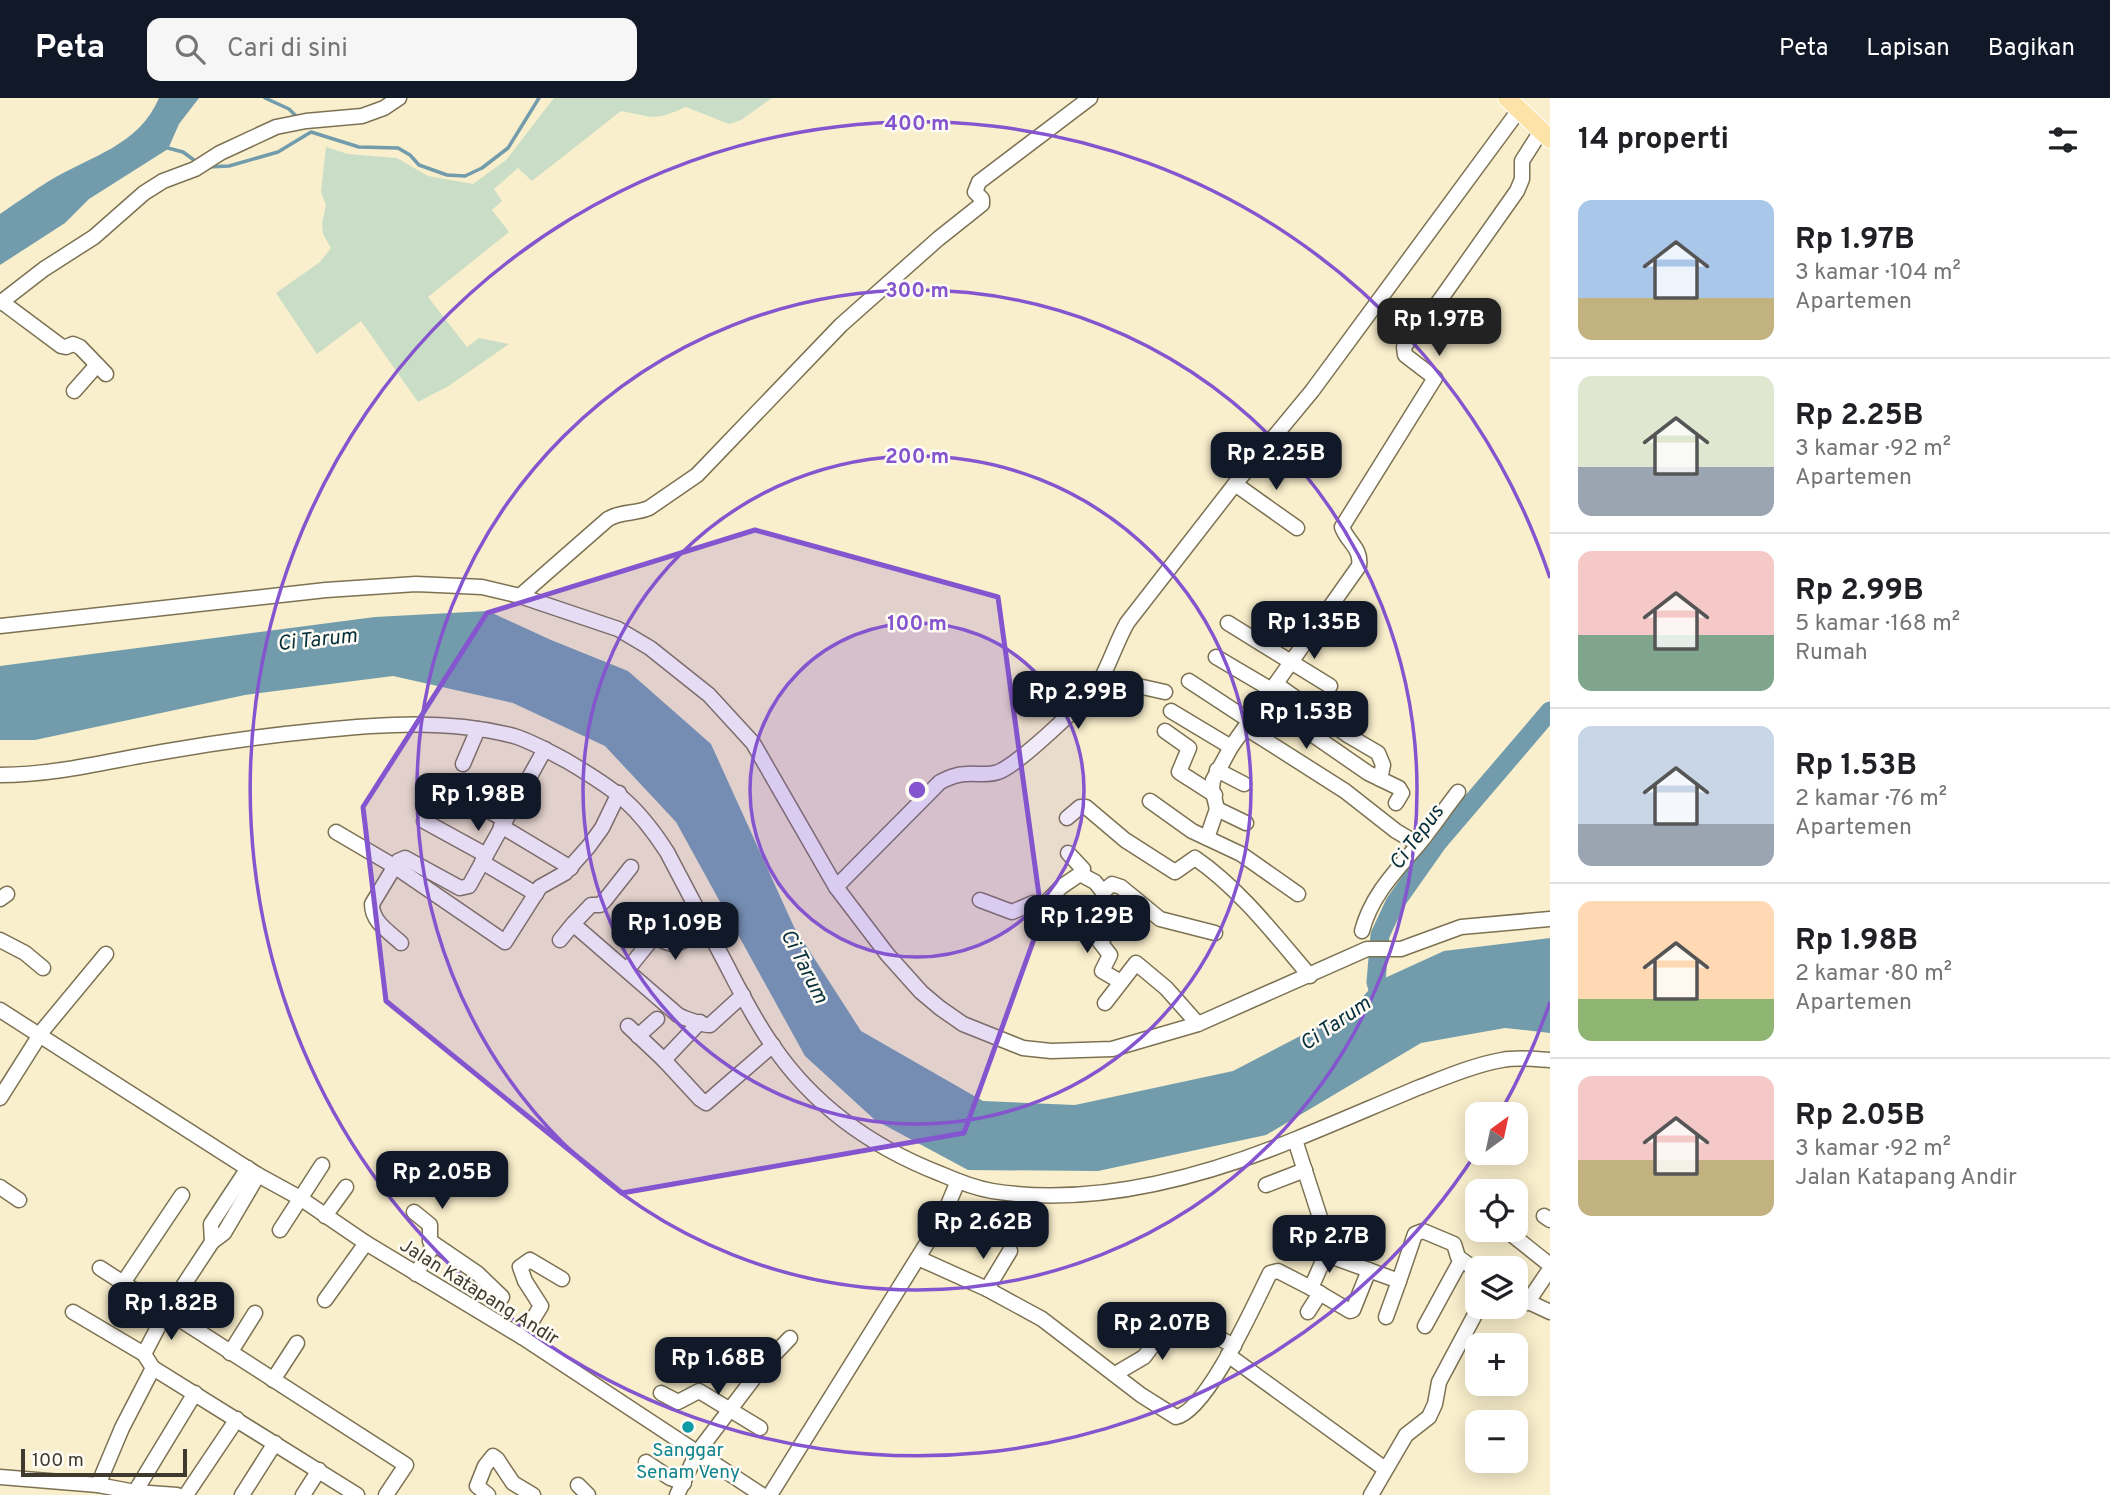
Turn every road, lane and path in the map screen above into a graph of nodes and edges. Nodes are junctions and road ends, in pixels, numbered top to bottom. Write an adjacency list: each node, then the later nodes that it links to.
1 (399, 98): 5 (street)
2 (1090, 98): 9 (street)
3 (1513, 104): 4 (main road); 7 (street)
4 (1545, 135): 13 (street)
5 (1, 302): 6 (street)
6 (74, 391)
7 (1235, 484): 8 (street); 14 (street)
8 (1297, 528)
9 (520, 596): 11 (street); 51 (street)
10 (1227, 623): 13 (street)
11 (0, 626)
12 (1216, 657): 17 (street)
13 (1291, 664): 16 (street); 17 (street)
14 (1102, 678): 18 (street); 51 (street)
15 (1189, 681): 20 (street)
16 (1330, 686)
17 (1270, 691): 20 (street); 28 (street); 28 (street)
18 (1165, 692)
19 (1171, 711): 23 (street)
20 (1248, 724): 23 (street); 42 (street)
21 (478, 729): 24 (street); 25 (street); 27 (street)
22 (1165, 730): 34 (street)
23 (1231, 747): 26 (street)
24 (545, 749): 32 (street); 38 (street)
25 (463, 764)
26 (1217, 771): 29 (street); 34 (street)
27 (0, 775)
28 (1380, 779): 35 (street)
29 (1244, 784)
30 (447, 787): 38 (street)
31 (1458, 792): 42 (street)
32 (619, 793): 48 (street); 58 (street)
33 (1150, 801): 41 (street)
34 (1216, 802): 39 (street); 41 (street)
35 (1396, 803)
36 (1067, 818): 67 (street)
37 (424, 821): 45 (street)
38 (503, 823): 45 (street); 48 (street)
39 (1246, 823)
40 (336, 832): 46 (street)
41 (1207, 838): 50 (street)
42 (1418, 844): 59 (street)
43 (1264, 852): 50 (street)
44 (1068, 853): 49 (street)
45 (484, 858): 46 (street); 52 (street)
46 (394, 866): 52 (street); 63 (street)
47 (631, 867): 57 (street)
48 (570, 868): 52 (street)
49 (1080, 874): 55 (street); 60 (street)
50 (1269, 874): 53 (street)
51 (836, 887): 74 (street)
52 (536, 894)
53 (1298, 894)
54 (980, 900): 55 (street)
55 (1042, 906): 68 (street)
56 (1550, 919): 67 (street)
57 (573, 924): 62 (street); 66 (street)
58 (706, 926): 66 (street); 69 (street)
59 (1362, 931)
60 (1215, 933)
61 (0, 940): 65 (street)
62 (560, 940)
63 (401, 943)
64 (106, 954): 75 (street)
65 (43, 968)
66 (627, 970): 73 (street)
67 (1310, 976): 74 (street)
68 (1121, 982): 70 (street); 74 (street)
69 (743, 995): 73 (street); 76 (street)
70 (1105, 1003)
71 (0, 1010): 75 (street, Jalan Katapang Andir)
72 (657, 1019): 77 (street)
73 (699, 1022): 77 (street)
74 (1198, 1024)
75 (39, 1035): 79 (street); 83 (street, Jalan Katapang Andir)
76 (772, 1045): 77 (street); 84 (street)
77 (664, 1060)
78 (1550, 1060): 80 (street)
79 (0, 1098)
80 (1295, 1140): 82 (street); 84 (street)
81 (322, 1165): 89 (street)
82 (1305, 1170): 85 (street); 98 (street)
83 (253, 1172): 89 (street, Jalan Katapang Andir); 116 (street)
84 (958, 1181): 99 (street)
85 (1266, 1185)
86 (0, 1187): 90 (street)
87 (346, 1187): 92 (street)
88 (182, 1195): 108 (street)
89 (300, 1198): 92 (street, Jalan Katapang Andir); 93 (street)
90 (19, 1200)
91 (414, 1212): 96 (street)
92 (326, 1216): 95 (street, Jalan Katapang Andir)
93 (280, 1230)
94 (1520, 1242): 102 (street)
95 (366, 1243): 105 (street, Jalan Katapang Andir); 113 (street)
96 (434, 1244): 105 (street); 112 (street)
97 (1010, 1251): 109 (street)
98 (1325, 1254): 104 (street); 110 (street)
99 (918, 1258): 109 (street); 157 (street)
100 (1461, 1260): 101 (street); 107 (street); 122 (street)
101 (1465, 1263)
102 (1550, 1267): 111 (street)
103 (100, 1268): 108 (street)
104 (1369, 1270): 107 (street); 110 (street)
105 (416, 1274): 123 (street, Jalan Katapang Andir)
106 (562, 1279): 123 (street)
107 (1399, 1281): 120 (street)
108 (123, 1283): 116 (street)
109 (987, 1289): 131 (street)
110 (1315, 1291): 117 (street); 127 (street)
111 (1528, 1292)
112 (502, 1297)
113 (325, 1300)
114 (1528, 1303): 118 (street)
115 (72, 1312): 129 (street)
116 (166, 1312): 128 (street); 129 (street)
117 (1308, 1312)
118 (1550, 1312)
119 (255, 1314): 128 (street)
120 (1386, 1317)
121 (1473, 1319): 142 (street)
122 (1425, 1326)
123 (522, 1337): 140 (street, Jalan Katapang Andir)
124 (790, 1338): 132 (street)
125 (297, 1343): 133 (street)
126 (723, 1349): 132 (street)
127 (1231, 1351): 131 (street); 131 (street); 142 (street)
128 (230, 1353): 133 (street)
129 (144, 1354): 130 (street)
130 (153, 1368): 134 (street); 145 (street)
131 (1115, 1374)
132 (756, 1375): 136 (street)
133 (273, 1380): 153 (street)
134 (195, 1393): 137 (street); 147 (street)
135 (661, 1393): 136 (street)
136 (731, 1409): 138 (street); 140 (street)
137 (237, 1419): 139 (street); 149 (street)
138 (760, 1428)
139 (275, 1443): 143 (street); 150 (street)
140 (697, 1453): 146 (street); 156 (street, Jalan Katapang Andir)
141 (646, 1462): 146 (street)
142 (1385, 1469): 158 (street)
143 (319, 1470): 151 (street); 152 (street)
144 (0, 1477): 145 (street)
145 (98, 1485): 147 (street)
146 (681, 1489)
147 (135, 1492): 148 (street)
148 (177, 1495)
149 (187, 1495)
150 (242, 1495)
151 (303, 1495)
152 (357, 1495)
153 (386, 1495)
154 (488, 1495): 155 (street)
155 (533, 1495)
156 (762, 1495)
157 (770, 1495)
158 (1371, 1495)

